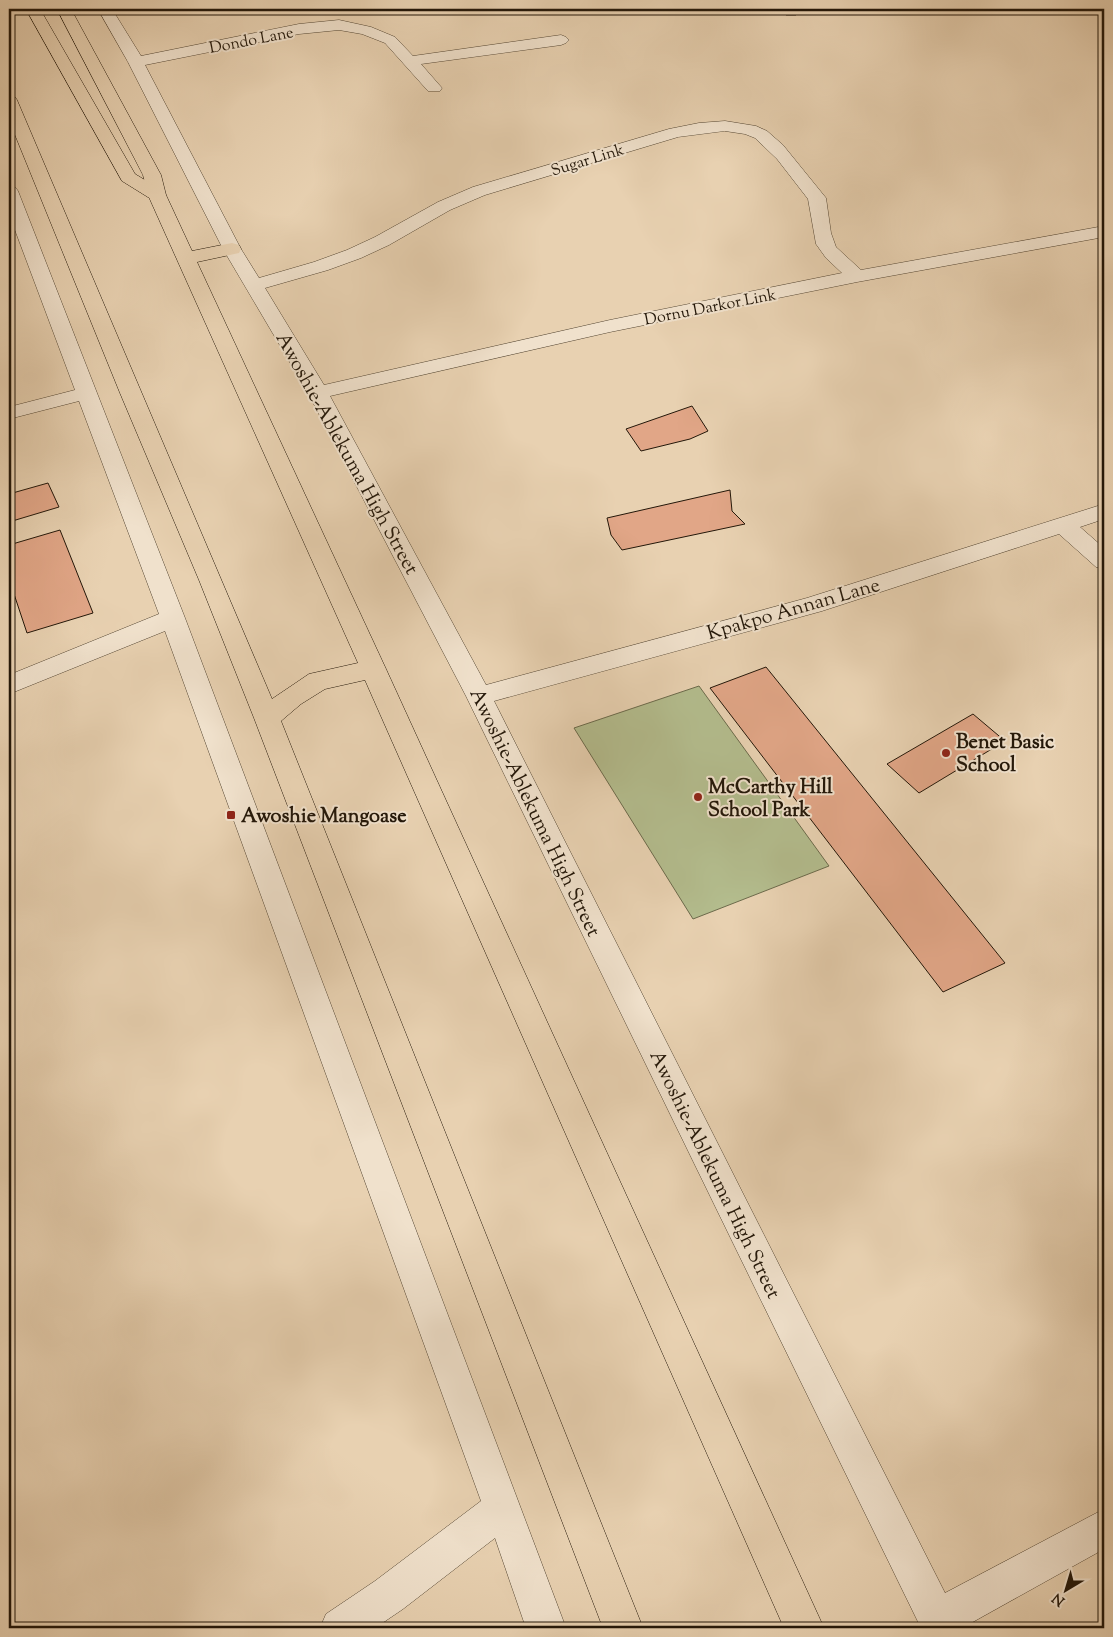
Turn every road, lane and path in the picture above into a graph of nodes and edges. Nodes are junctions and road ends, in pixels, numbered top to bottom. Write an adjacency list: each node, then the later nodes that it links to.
1 (33, 9): 10 (main road)
2 (64, 9): 10 (main road)
3 (105, 9): 6 (street, Awoshie-Ablekuma High Street)
4 (560, 40): 5 (street)
5 (410, 61): 6 (street, Dondo Lane); 7 (street, Dondo Lane)
6 (136, 62): 12 (street, Awoshie-Ablekuma High Street)
7 (434, 88)
8 (9, 100): 26 (main road)
9 (9, 191): 16 (street)
10 (157, 195): 13 (main road)
11 (1104, 231): 14 (street, Dornu Darkor Link)
12 (232, 249): 13 (main road); 15 (street, Awoshie-Ablekuma High Street)
13 (187, 258): 23 (main road)
14 (857, 276): 15 (street, Sugar Link); 17 (street, Dornu Darkor Link)
15 (254, 285): 17 (street, Awoshie-Ablekuma High Street)
16 (87, 393): 18 (street); 22 (street)
17 (318, 393): 25 (street, Awoshie-Ablekuma High Street)
18 (9, 413)
19 (1104, 510): 20 (street, Kpakpo Annan Lane)
20 (1062, 524): 21 (street); 25 (street, Kpakpo Annan Lane)
21 (1104, 561)
22 (173, 618): 24 (street); 27 (street)
23 (373, 669): 26 (main road); 33 (main road)
24 (9, 686)
25 (479, 696): 29 (street, Awoshie-Ablekuma High Street)
26 (267, 718): 32 (main road)
27 (503, 1508): 30 (street); 31 (street)
28 (1104, 1528): 29 (street)
29 (940, 1624)
30 (340, 1628)
31 (546, 1628)
32 (623, 1628)
33 (804, 1628)

